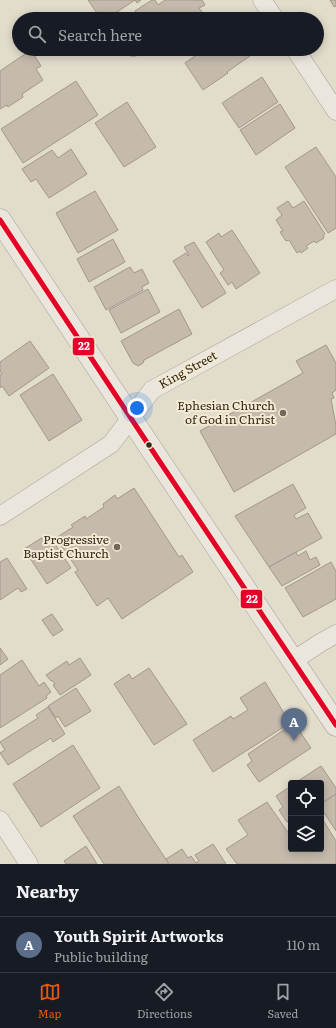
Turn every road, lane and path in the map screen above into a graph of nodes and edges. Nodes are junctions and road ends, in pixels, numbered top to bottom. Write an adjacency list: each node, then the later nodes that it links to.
1 (262, 0): 2 (street)
2 (270, 12)
3 (300, 56): 4 (street)
4 (336, 111)
5 (0, 220): 7 (street)
6 (336, 289): 7 (street, King Street)
7 (131, 418): 8 (street, King Street); 10 (street)
8 (0, 516)
9 (336, 634): 10 (street)
10 (293, 661): 11 (street)
11 (336, 725)
12 (0, 820): 13 (street)
13 (29, 864)

